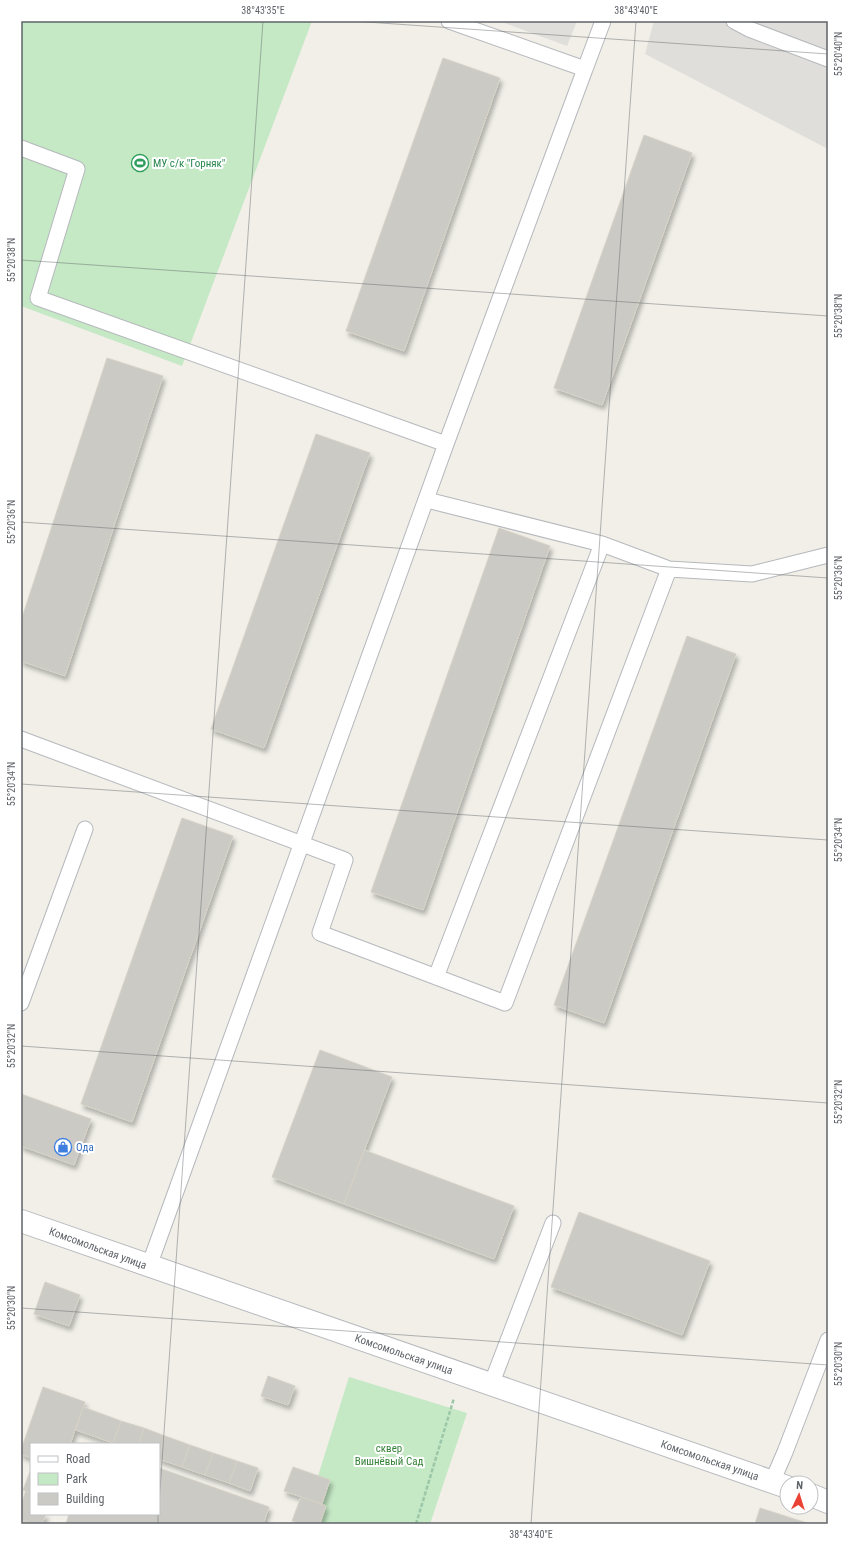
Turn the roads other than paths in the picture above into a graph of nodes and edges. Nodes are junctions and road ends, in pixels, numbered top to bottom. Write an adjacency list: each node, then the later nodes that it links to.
1 (449, 21): 6 (lane)
2 (603, 21): 6 (lane)
3 (734, 21): 4 (lane)
4 (751, 25): 5 (lane)
5 (828, 59)
6 (585, 69): 8 (lane)
7 (21, 148): 8 (lane)
8 (446, 444): 9 (lane)
9 (427, 500): 10 (lane); 15 (lane)
10 (602, 544): 12 (lane); 16 (lane)
11 (828, 555): 12 (lane)
12 (669, 569): 16 (lane)
13 (21, 739): 15 (lane)
14 (85, 829): 17 (lane)
15 (303, 844): 16 (lane); 20 (lane)
16 (436, 977)
17 (21, 1003)
18 (21, 1221): 20 (street, Комсомольская улица)
19 (553, 1224): 22 (lane)
20 (149, 1266): 22 (street, Комсомольская улица)
21 (828, 1340): 23 (lane)
22 (491, 1385): 24 (street, Комсомольская улица)
23 (783, 1475)
24 (779, 1484)

